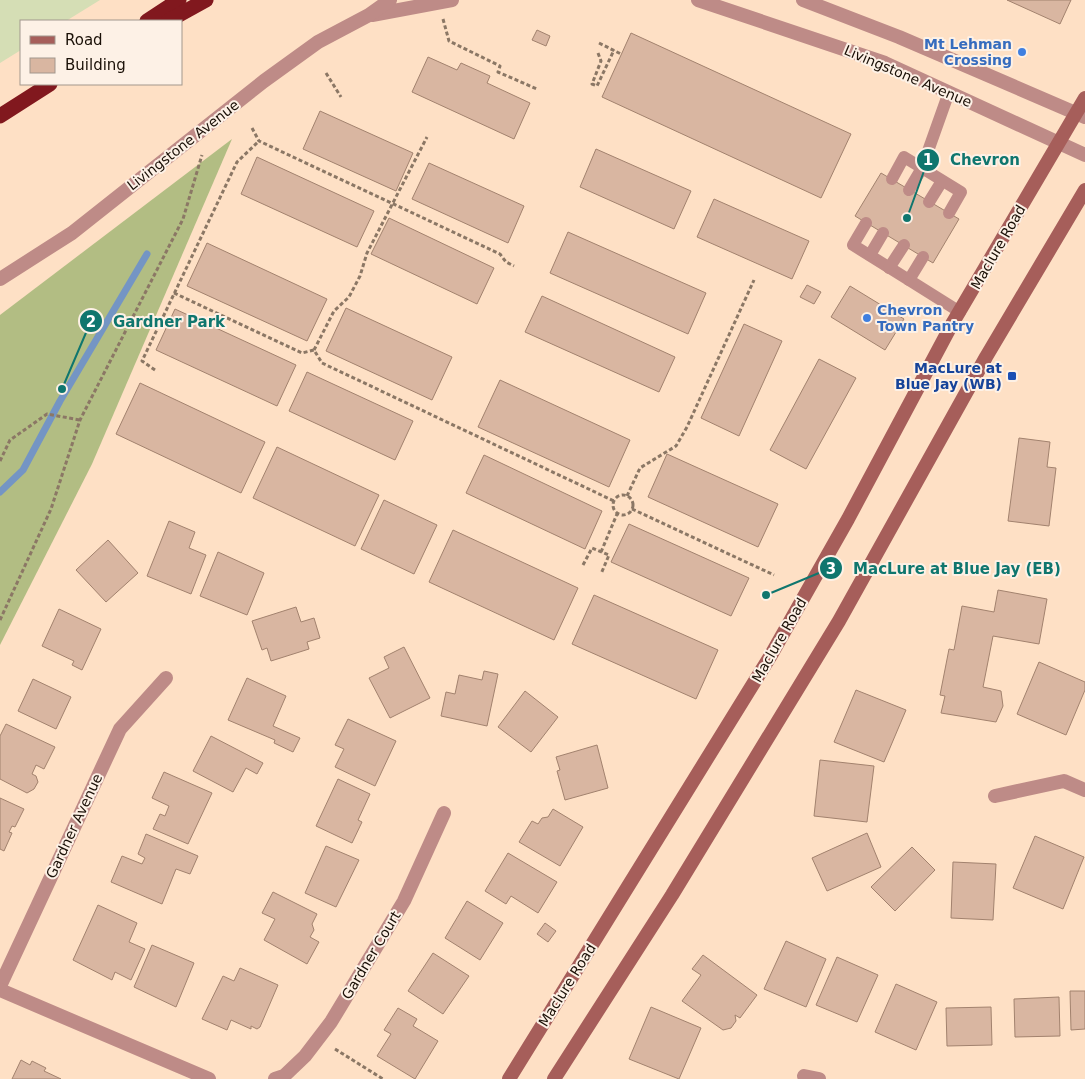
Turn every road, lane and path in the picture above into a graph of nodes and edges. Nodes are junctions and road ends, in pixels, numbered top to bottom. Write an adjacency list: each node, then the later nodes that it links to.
1 (180, 0): 9 (highway)
2 (206, 0): 10 (highway)
3 (390, 0): 7 (street, Livingstone Avenue)
4 (452, 0): 7 (street, Livingstone Avenue)
5 (698, 0): 19 (street, Livingstone Avenue)
6 (803, 0): 23 (street)
7 (369, 15): 25 (street, Livingstone Avenue)
8 (443, 19): 18 (path)
9 (149, 20)
10 (170, 20)
11 (599, 42): 12 (path)
12 (614, 50): 13 (path); 14 (path)
13 (598, 53)
14 (622, 54)
15 (326, 73): 20 (path)
16 (48, 85): 22 (highway)
17 (54, 85): 22 (highway)
18 (537, 89)
19 (949, 92): 29 (street, Livingstone Avenue); 31 (lane)
20 (341, 97)
21 (1085, 98): 23 (main road, Maclure Road)
22 (16, 106): 24 (highway)
23 (1081, 115): 29 (main road, Maclure Road)
24 (0, 116)
25 (211, 122): 46 (street, Livingstone Avenue); 53 (path)
26 (252, 128): 28 (path)
27 (427, 137): 37 (path)
28 (259, 141): 37 (path); 49 (path)
29 (1059, 143): 30 (street, Livingstone Avenue); 50 (main road, Maclure Road)
30 (1085, 155)
31 (922, 168): 32 (lane); 33 (lane); 34 (lane)
32 (892, 179)
33 (942, 181): 36 (lane); 38 (lane)
34 (909, 190)
35 (1085, 190): 76 (main road)
36 (929, 202)
37 (392, 203): 44 (path); 51 (path)
38 (948, 213)
39 (866, 223): 42 (lane)
40 (883, 233): 42 (lane)
41 (904, 245): 45 (lane)
42 (870, 255): 45 (lane)
43 (923, 257): 48 (lane)
44 (514, 266)
45 (889, 268): 48 (lane)
46 (0, 279)
47 (754, 280): 55 (path)
48 (909, 280): 50 (lane)
49 (174, 294): 51 (path); 52 (path)
50 (960, 312): 75 (main road, Maclure Road)
51 (314, 350): 56 (path)
52 (155, 370)
53 (80, 420): 54 (path); 63 (path)
54 (0, 461)
55 (626, 496): 56 (path); 57 (path)
56 (614, 500): 58 (path)
57 (632, 510): 58 (path); 62 (path)
58 (617, 514): 59 (path)
59 (601, 552): 60 (path); 61 (path)
60 (583, 565)
61 (602, 574)
62 (774, 575)
63 (2, 614): 64 (path)
64 (0, 620)
65 (166, 678): 69 (street, Gardner Avenue)
66 (1085, 790): 67 (street)
67 (995, 796)
68 (444, 813): 70 (street, Gardner Court)
69 (0, 988): 72 (street)
70 (319, 1040): 73 (street, Gardner Court); 74 (path)
71 (804, 1076): 77 (street)
72 (209, 1079)
73 (275, 1079)
74 (383, 1079)
75 (509, 1079)
76 (554, 1079)
77 (819, 1079)

